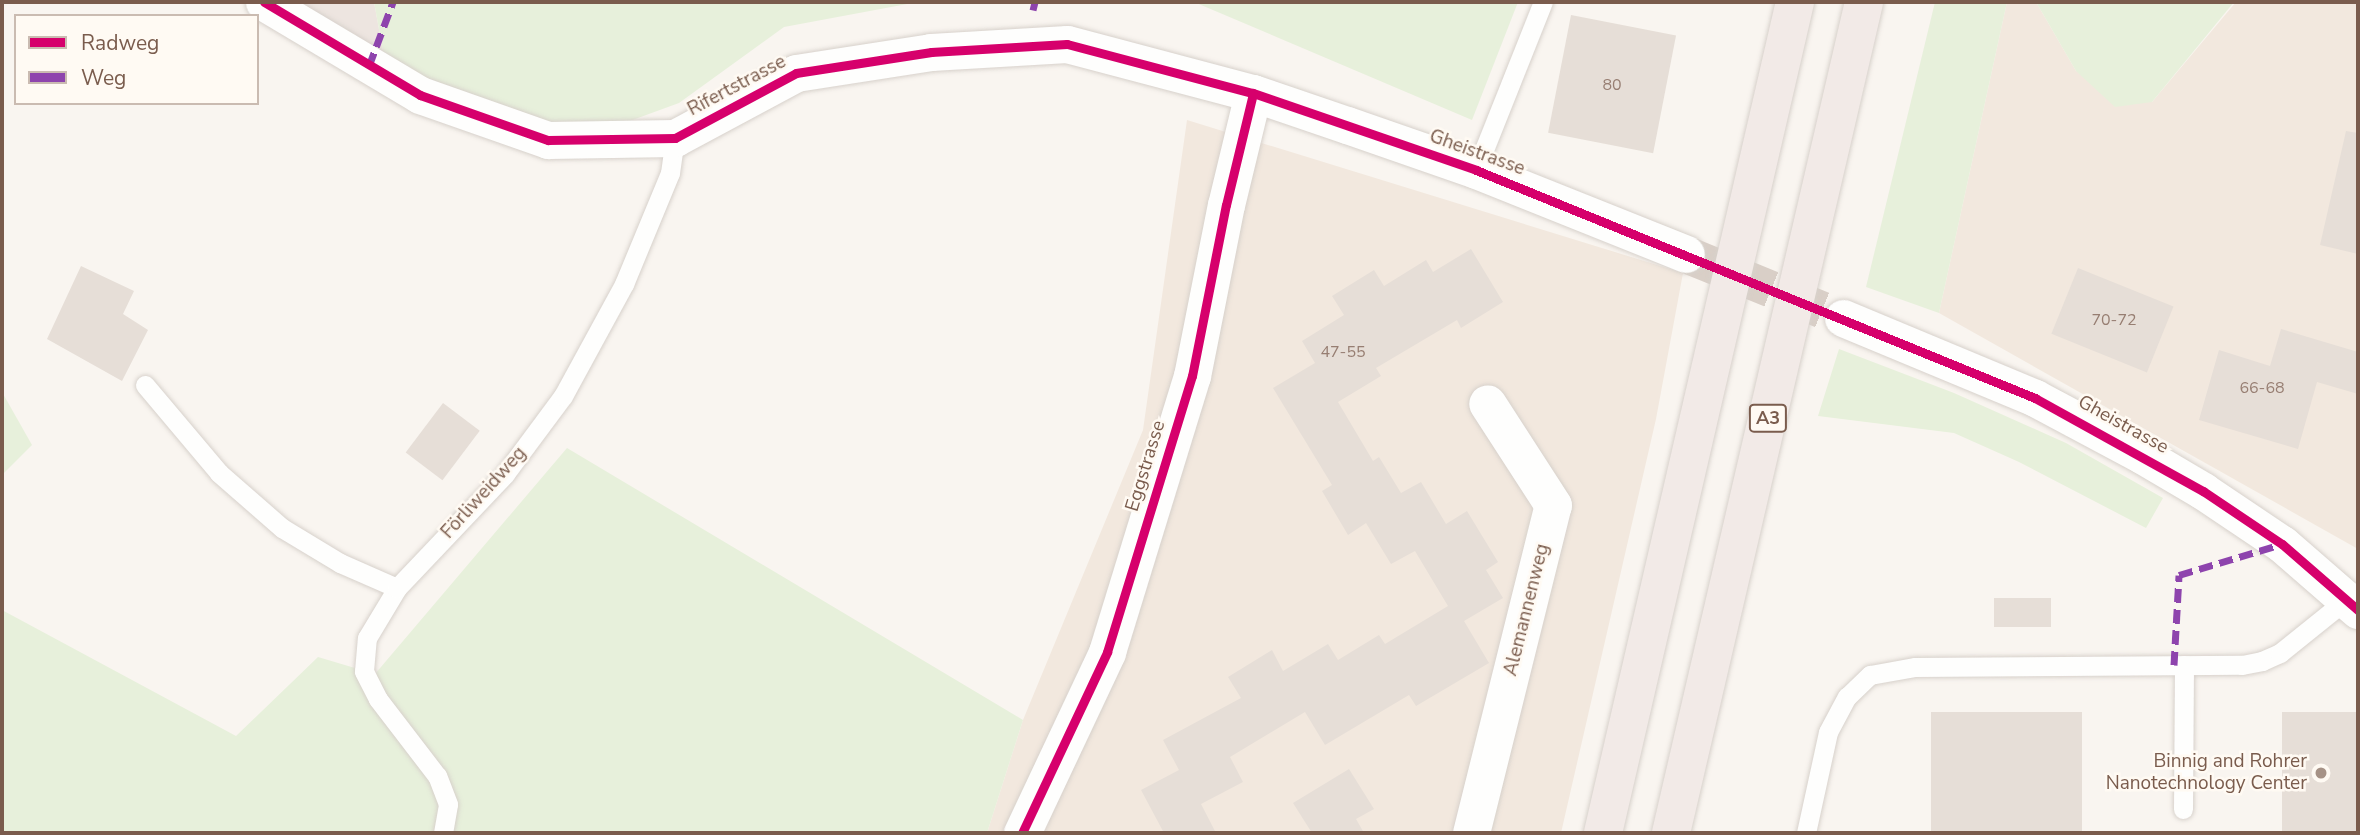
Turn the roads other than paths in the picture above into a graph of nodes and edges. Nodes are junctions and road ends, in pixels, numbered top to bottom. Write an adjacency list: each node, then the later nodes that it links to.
1 (264, 2): 6 (street, Rifertstrasse)
2 (1544, 2): 7 (lane)
3 (1795, 2): 19 (highway)
4 (1864, 2): 20 (highway, A3)
5 (1253, 93): 6 (street, Rifertstrasse); 7 (street, Gheistrasse); 17 (street, Eggstrasse)
6 (675, 138): 12 (lane, Förliweidweg)
7 (1476, 170): 8 (street, Gheistrasse)
8 (1686, 254)
9 (1843, 318): 13 (street, Gheistrasse)
10 (145, 385): 12 (lane)
11 (1488, 403): 18 (street, Alemannenweg)
12 (397, 588): 16 (lane, Förliweidweg)
13 (2354, 599): 14 (lane)
14 (2184, 665): 15 (lane); 21 (lane)
15 (2183, 809)
16 (443, 833)
17 (1023, 833)
18 (1471, 833)
19 (1603, 833)
20 (1671, 833)
21 (1806, 833)

